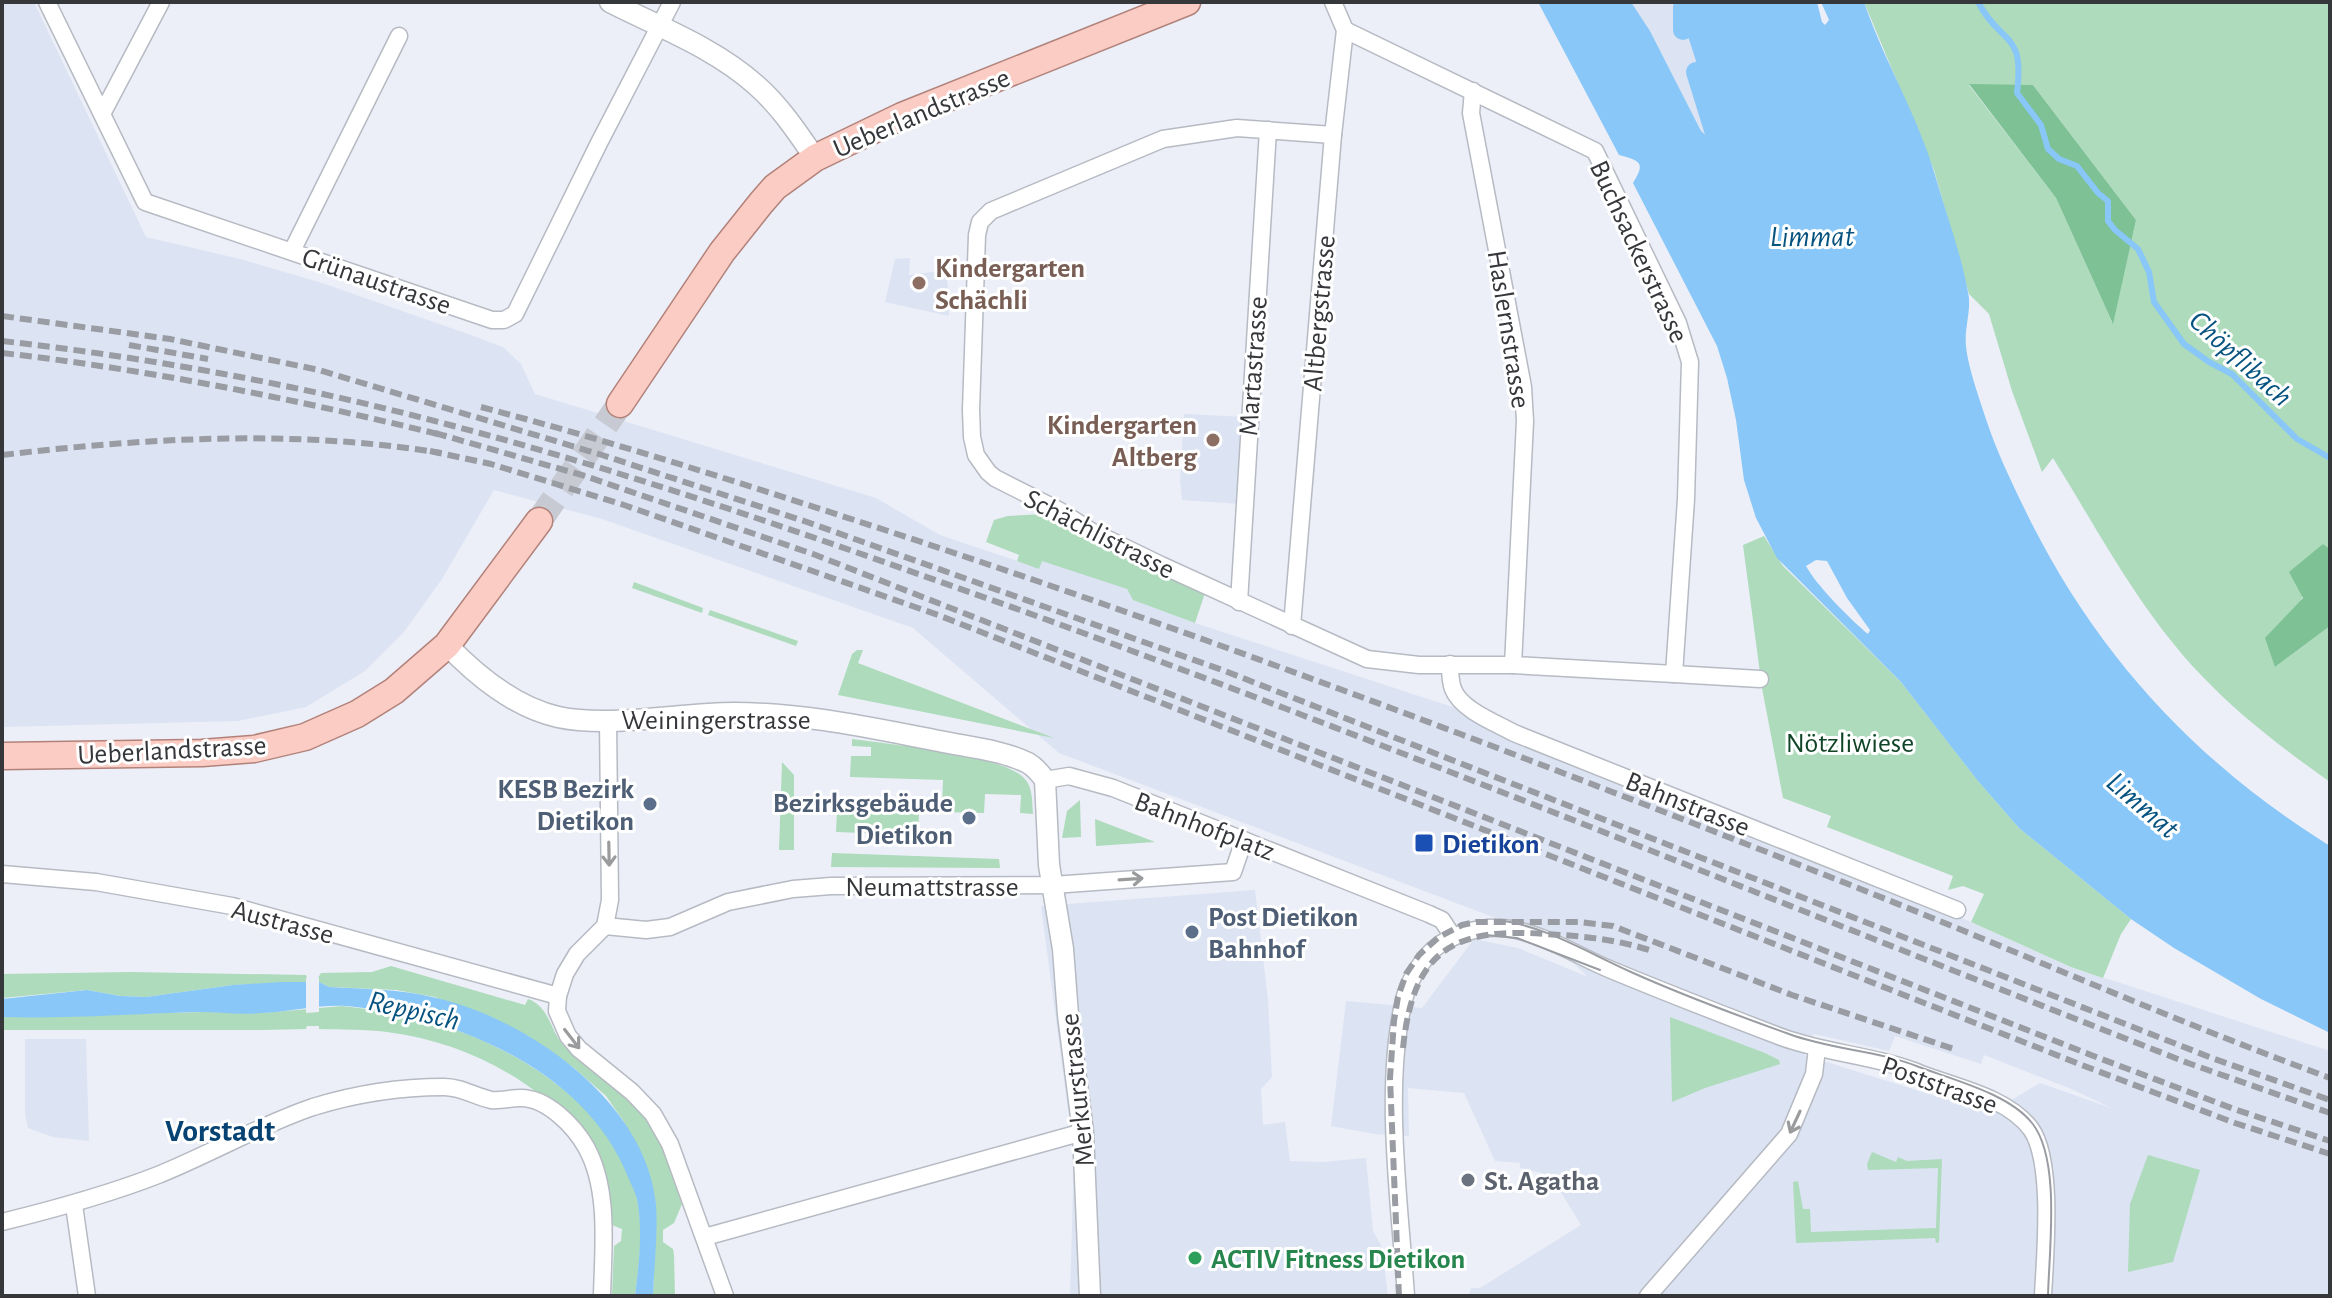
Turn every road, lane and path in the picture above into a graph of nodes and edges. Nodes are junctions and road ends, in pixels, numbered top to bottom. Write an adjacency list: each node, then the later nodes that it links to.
1 (47, 2): 11 (street, Grünaustrasse)
2 (161, 2): 11 (street)
3 (610, 2): 7 (street)
4 (672, 2): 7 (street, Grünaustrasse)
5 (1333, 2): 8 (street, Altbergstrasse)
6 (1183, 3): 14 (main road, Ueberlandstrasse)
7 (659, 27): 14 (street); 15 (street, Grünaustrasse)
8 (1345, 30): 10 (street, Buchsackerstrasse); 13 (street, Altbergstrasse)
9 (399, 36): 15 (street)
10 (1473, 91): 22 (street, Haslernstrasse); 23 (street, Buchsackerstrasse)
11 (102, 114): 15 (street, Grünaustrasse)
12 (1268, 130): 13 (street); 18 (street, Martastrasse); 18 (street, Schächlistrasse)
13 (1333, 135): 19 (street, Altbergstrasse)
14 (815, 158): 16 (main road, Ueberlandstrasse)
15 (292, 251)
16 (620, 404)
17 (539, 521): 20 (main road, Ueberlandstrasse)
18 (1239, 602): 19 (street, Schächlistrasse)
19 (1292, 626): 21 (street)
20 (447, 645): 25 (street, Weiningerstrasse); 26 (main road, Ueberlandstrasse)
21 (1450, 664): 22 (street); 31 (street, Bahnstrasse)
22 (1513, 665): 23 (street)
23 (1674, 674): 24 (street)
24 (1760, 679)
25 (608, 720): 27 (street, Weiningerstrasse); 32 (street, one-way to 32)
26 (2, 756)
27 (1045, 780): 28 (street, Bahnhofplatz); 30 (street)
28 (1244, 840): 30 (street, Neumattstrasse, one-way to 28); 33 (street, Bahnhofplatz)
29 (2, 874): 34 (street, Austrasse)
30 (1053, 885): 32 (street, Neumattstrasse); 36 (street, Merkurstrasse)
31 (1957, 910)
32 (605, 926): 34 (street)
33 (1453, 937): 35 (street); 44 (street)
34 (558, 996): 39 (street, one-way to 39)
35 (1817, 1048): 45 (street, one-way to 45); 46 (street, Poststrasse)
36 (1083, 1132): 39 (street); 43 (street, Merkurstrasse)
37 (74, 1205): 38 (street); 40 (street); 41 (street)
38 (2, 1222)
39 (705, 1237): 42 (street)
40 (87, 1296)
41 (602, 1296)
42 (725, 1296)
43 (1090, 1296)
44 (1406, 1296)
45 (1648, 1296)
46 (2043, 1296)

